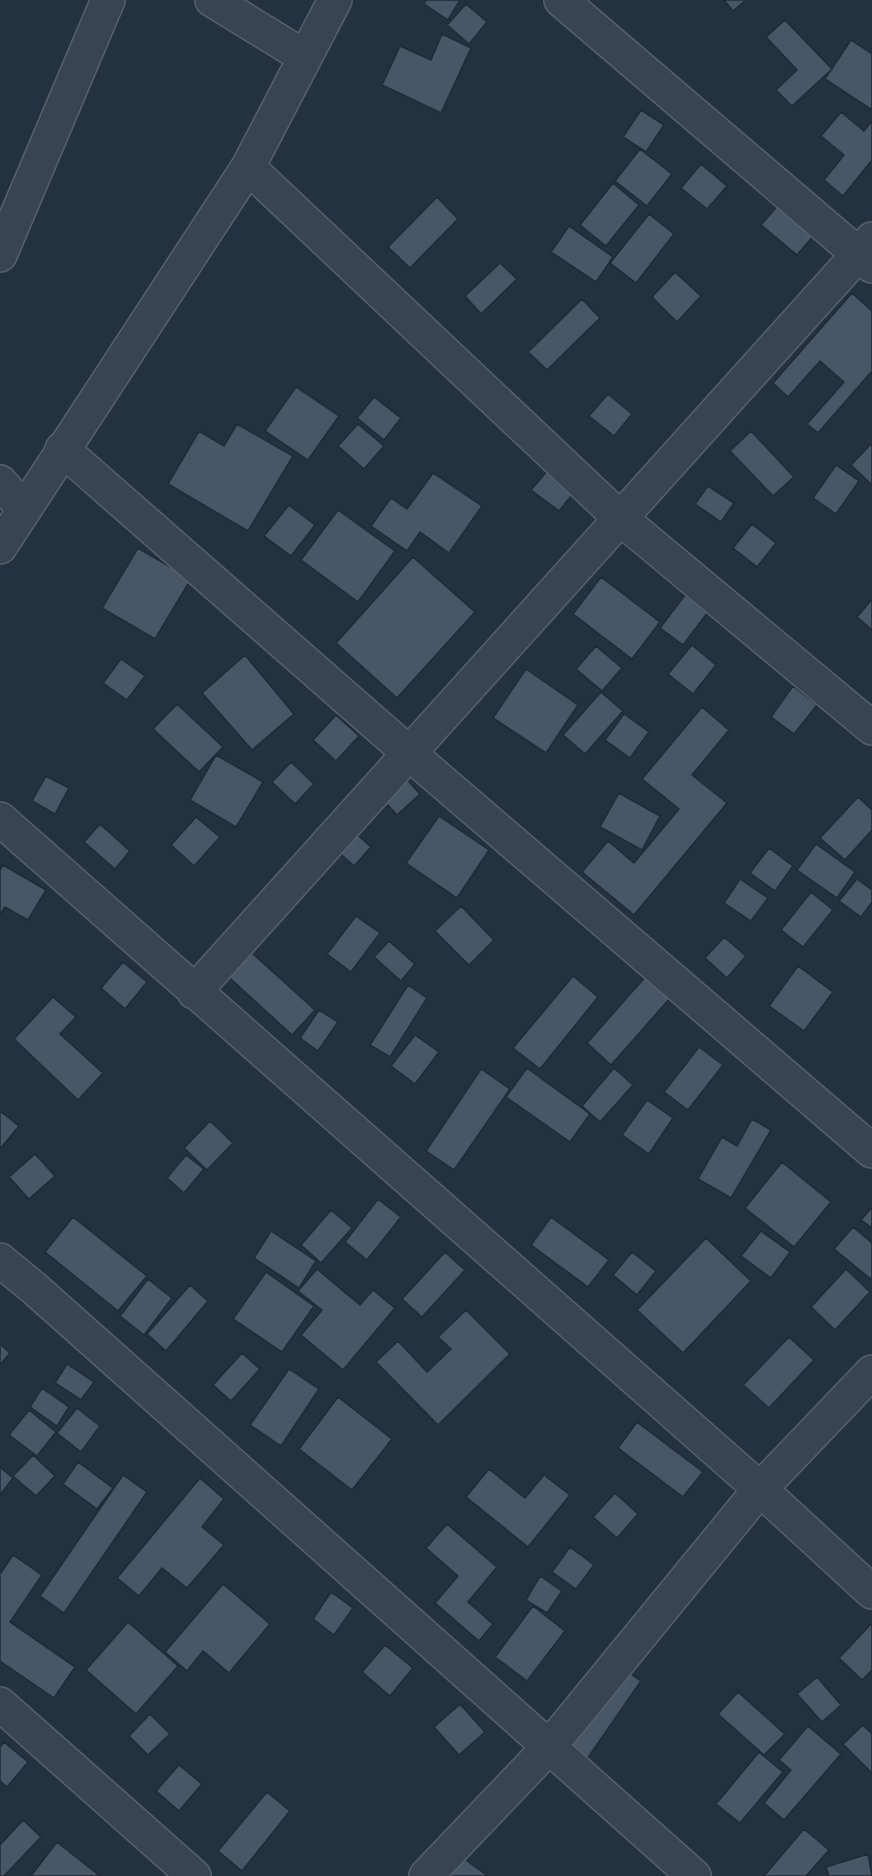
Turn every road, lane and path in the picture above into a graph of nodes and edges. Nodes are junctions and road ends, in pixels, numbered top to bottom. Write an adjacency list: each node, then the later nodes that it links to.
1 (108, 0): 8 (street)
2 (212, 0): 5 (street)
3 (335, 0): 5 (street)
4 (561, 0): 7 (street)
5 (305, 57): 6 (street)
6 (248, 167): 9 (street); 12 (street)
7 (867, 253): 12 (street)
8 (0, 255)
9 (62, 449): 11 (street); 15 (street)
10 (0, 482): 11 (street)
11 (24, 509): 13 (street)
12 (620, 519): 14 (street); 15 (street)
13 (0, 547)
14 (872, 728)
15 (410, 754): 17 (street); 18 (street)
16 (0, 819): 17 (street)
17 (194, 992): 21 (street)
18 (872, 1151)
19 (0, 1260): 24 (street)
20 (872, 1372): 21 (street)
21 (760, 1489): 22 (street); 24 (street)
22 (872, 1592)
23 (0, 1704): 25 (street)
24 (549, 1747): 26 (street); 27 (street)
25 (194, 1876)
26 (426, 1876)
27 (694, 1876)

